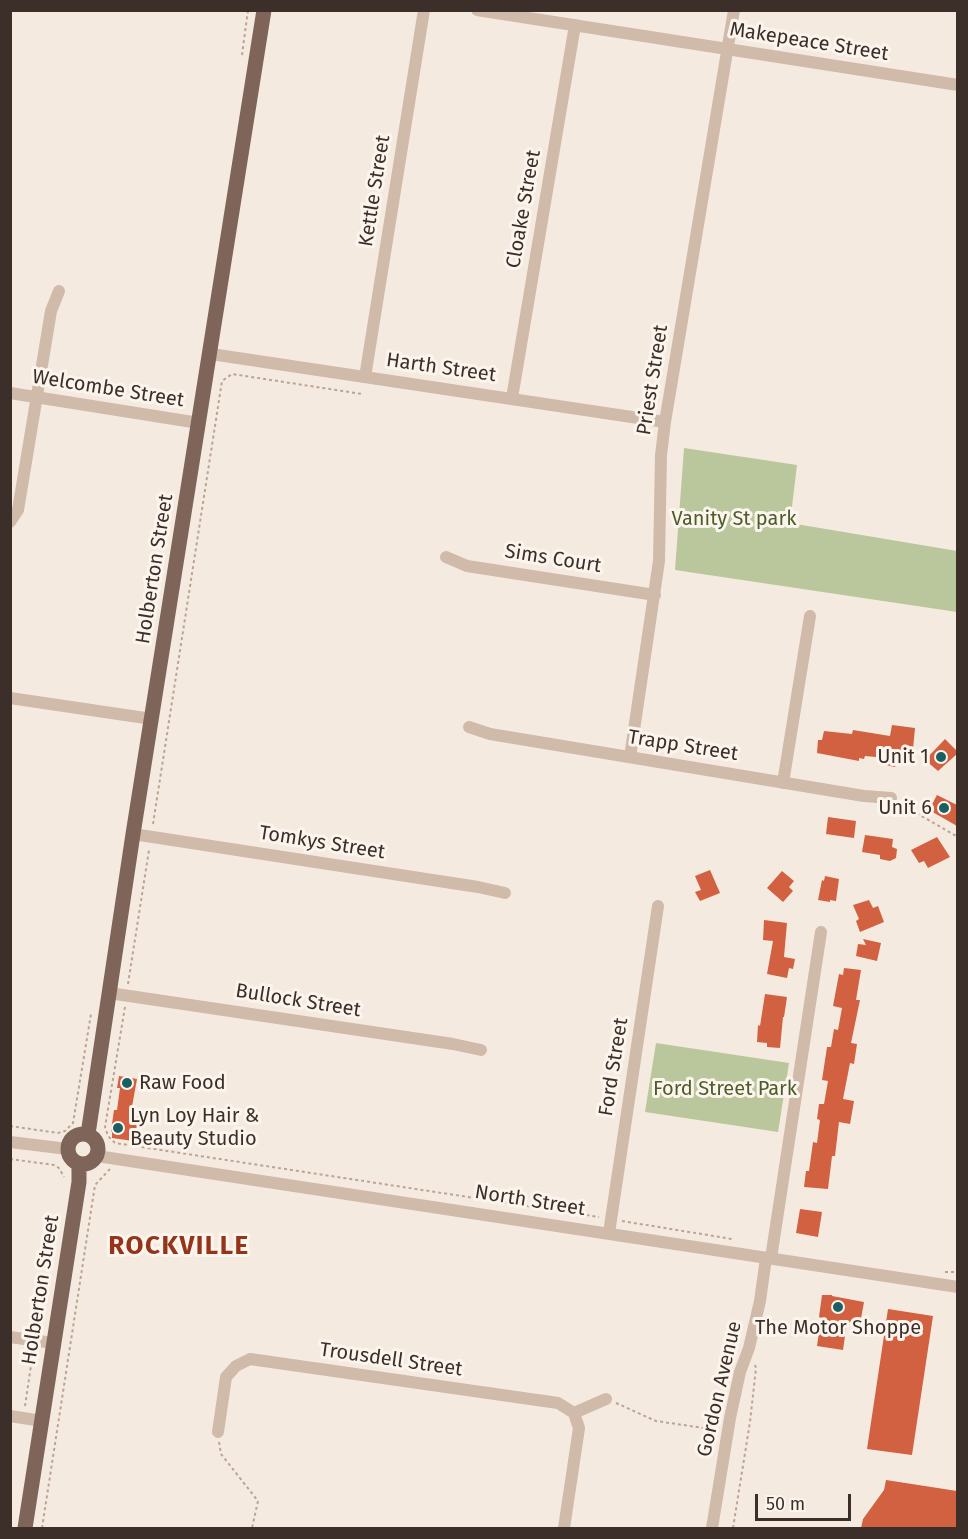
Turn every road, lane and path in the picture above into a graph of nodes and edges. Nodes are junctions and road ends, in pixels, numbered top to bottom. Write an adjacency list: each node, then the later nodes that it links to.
1 (264, 10): 10 (main road, Holberton Street)
2 (424, 10): 11 (street, Kettle Street)
3 (477, 10): 5 (street, Makepeace Street)
4 (734, 10): 7 (street, Priest Street)
5 (557, 16): 6 (street, Makepeace Street)
6 (575, 25): 7 (street, Makepeace Street); 15 (street, Cloake Street)
7 (728, 50): 8 (street, Makepeace Street); 16 (street, Priest Street)
8 (957, 85)
9 (59, 291): 14 (street)
10 (211, 354): 11 (street, Harth Street); 17 (main road, Holberton Street)
11 (365, 377): 15 (street, Harth Street)
12 (10, 393): 14 (street, Welcombe Street)
13 (362, 394): 29 (path)
14 (37, 397): 17 (street, Welcombe Street); 18 (street)
15 (512, 398): 16 (street, Harth Street)
16 (665, 422): 20 (street, Priest Street)
17 (199, 423): 23 (main road, Holberton Street)
18 (10, 522)
19 (446, 557): 20 (street, Sims Court)
20 (655, 595): 25 (street, Priest Street)
21 (810, 616): 26 (street)
22 (10, 698): 23 (street)
23 (152, 719): 28 (main road, Holberton Street)
24 (469, 727): 25 (street, Trapp Street)
25 (630, 757): 26 (street, Trapp Street)
26 (783, 783): 27 (street, Trapp Street)
27 (891, 798): 30 (path)
28 (134, 834): 29 (street, Tomkys Street); 34 (main road, Holberton Street)
29 (151, 837): 31 (street, Tomkys Street); 35 (path)
30 (957, 837)
31 (505, 893)
32 (658, 906): 47 (street, Ford Street)
33 (821, 932): 50 (street, Gordon Avenue)
34 (109, 993): 35 (street, Bullock Street); 39 (main road, Holberton Street)
35 (126, 995): 36 (street, Bullock Street); 47 (path)
36 (481, 1050)
37 (73, 1123): 38 (path)
38 (10, 1126)
39 (88, 1134): 41 (main road); 42 (main road)
40 (10, 1142): 41 (street)
41 (68, 1149): 44 (main road)
42 (97, 1156): 44 (main road); 48 (street, North Street)
43 (10, 1159): 46 (path)
44 (79, 1164): 56 (main road, Holberton Street)
45 (110, 1169): 65 (path)
46 (65, 1179)
47 (611, 1219): 48 (street, Ford Street); 49 (path)
48 (609, 1233): 50 (street, North Street)
49 (737, 1240)
50 (769, 1258): 53 (street, North Street); 57 (street, Gordon Avenue)
51 (945, 1272): 52 (path)
52 (957, 1272)
53 (957, 1287)
54 (10, 1337): 55 (street)
55 (37, 1341): 56 (street); 60 (path)
56 (53, 1343): 61 (main road, Holberton Street)
57 (749, 1348): 68 (street, Gordon Avenue); 69 (path)
58 (606, 1399): 59 (street); 62 (path)
59 (574, 1413): 63 (street, Trousdell Street); 67 (street)
60 (17, 1417): 61 (street)
61 (42, 1421): 64 (main road, Holberton Street)
62 (704, 1429)
63 (218, 1432): 66 (path)
64 (25, 1528)
65 (42, 1528)
66 (252, 1528)
67 (564, 1528)
68 (712, 1528)
69 (733, 1528)

